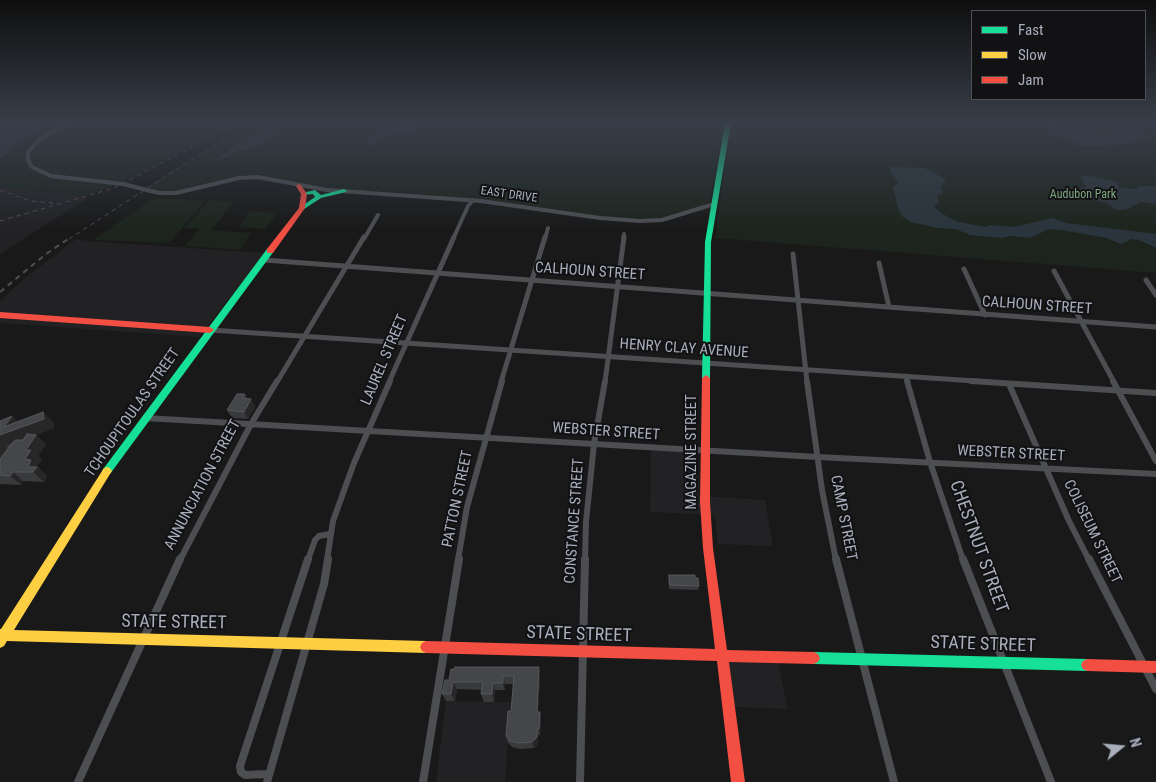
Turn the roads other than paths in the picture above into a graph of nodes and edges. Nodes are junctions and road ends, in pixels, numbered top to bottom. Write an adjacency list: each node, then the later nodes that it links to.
1 (28, 159): 3 (street, EAST DRIVE)
2 (722, 159): 7 (street, MAGAZINE STREET)
3 (302, 190): 4 (street, EAST DRIVE); 5 (street); 8 (street, TCHOUPITOULAS STREET)
4 (344, 191): 5 (street, TCHOUPITOULAS STREET); 6 (street, EAST DRIVE)
5 (319, 197): 8 (street, TCHOUPITOULAS STREET)
6 (473, 200): 7 (street, EAST DRIVE); 18 (street, LAUREL STREET)
7 (714, 204): 22 (street, MAGAZINE STREET)
8 (302, 208): 13 (street, TCHOUPITOULAS STREET)
9 (378, 215): 15 (street, ANNUNCIATION STREET)
10 (548, 228): 19 (street, PATTON STREET)
11 (624, 234): 21 (street, CONSTANCE STREET)
12 (793, 254): 24 (street, CAMP STREET)
13 (264, 260): 15 (street, CALHOUN STREET); 30 (street, TCHOUPITOULAS STREET)
14 (879, 263): 25 (street)
15 (346, 267): 18 (street, CALHOUN STREET); 31 (street, ANNUNCIATION STREET)
16 (964, 269): 26 (street)
17 (1054, 271): 28 (street)
18 (437, 273): 19 (street, CALHOUN STREET); 32 (street, LAUREL STREET)
19 (532, 280): 21 (street, CALHOUN STREET); 33 (street, PATTON STREET)
20 (1146, 280): 23 (street)
21 (618, 287): 22 (street, CALHOUN STREET); 34 (street, CONSTANCE STREET)
22 (707, 294): 24 (street, CALHOUN STREET); 35 (street, MAGAZINE STREET)
23 (1156, 295)
24 (797, 300): 25 (street, CALHOUN STREET); 36 (street, CAMP STREET)
25 (889, 307): 26 (street, CALHOUN STREET)
26 (985, 314): 28 (street, CALHOUN STREET)
27 (0, 315): 30 (street)
28 (1080, 321): 29 (street, CALHOUN STREET); 39 (street)
29 (1156, 327)
30 (210, 330): 31 (street, HENRY CLAY AVENUE); 41 (street, TCHOUPITOULAS STREET)
31 (305, 337): 32 (street, HENRY CLAY AVENUE); 42 (street, ANNUNCIATION STREET)
32 (407, 343): 33 (street, HENRY CLAY AVENUE); 43 (street, LAUREL STREET)
33 (510, 350): 34 (street, HENRY CLAY AVENUE); 44 (street, PATTON STREET)
34 (609, 356): 35 (street, HENRY CLAY AVENUE); 45 (street, CONSTANCE STREET)
35 (706, 363): 36 (street, HENRY CLAY AVENUE); 46 (street, MAGAZINE STREET)
36 (805, 370): 37 (street, HENRY CLAY AVENUE); 47 (street, CAMP STREET)
37 (906, 376): 38 (street, HENRY CLAY AVENUE); 49 (street, CHESTNUT STREET)
38 (1010, 384): 39 (street, HENRY CLAY AVENUE); 50 (street, COLISEUM STREET)
39 (1117, 390): 40 (street, HENRY CLAY AVENUE); 48 (street)
40 (1156, 393)
41 (145, 418): 42 (street, WEBSTER STREET); 53 (street, TCHOUPITOULAS STREET)
42 (251, 424): 43 (street, WEBSTER STREET); 54 (street, ANNUNCIATION STREET)
43 (370, 430): 44 (street, WEBSTER STREET); 52 (street, LAUREL STREET)
44 (486, 437): 45 (street, WEBSTER STREET); 57 (street, PATTON STREET)
45 (594, 444): 46 (street, WEBSTER STREET); 58 (street, CONSTANCE STREET)
46 (705, 450): 47 (street, WEBSTER STREET); 59 (street, MAGAZINE STREET)
47 (818, 457): 49 (street, WEBSTER STREET); 60 (street, CAMP STREET)
48 (1156, 461)
49 (930, 462): 50 (street, WEBSTER STREET); 61 (street, CHESTNUT STREET)
50 (1046, 469): 51 (street, WEBSTER STREET); 62 (street, COLISEUM STREET)
51 (1156, 474)
52 (330, 534): 55 (street, LAUREL STREET); 56 (street, LAUREL STREET)
53 (1, 637): 54 (street, STATE STREET)
54 (144, 639): 55 (street, STATE STREET); 66 (street, ANNUNCIATION STREET)
55 (280, 642): 56 (street, STATE STREET); 65 (street, LAUREL STREET)
56 (307, 642): 57 (street, STATE STREET); 65 (street, LAUREL STREET)
57 (445, 646): 58 (street, STATE STREET); 67 (street, PATTON STREET)
58 (583, 652): 59 (street, STATE STREET); 68 (street, CONSTANCE STREET)
59 (721, 656): 60 (street, STATE STREET); 69 (street, MAGAZINE STREET)
60 (862, 658): 61 (street, STATE STREET); 70 (street, CAMP STREET)
61 (1002, 661): 62 (street, STATE STREET); 71 (street, CHESTNUT STREET)
62 (1144, 666): 63 (street, STATE STREET); 64 (street, COLISEUM STREET)
63 (1156, 667)
64 (1156, 689)
65 (267, 778)
66 (78, 782)
67 (423, 782)
68 (580, 782)
69 (738, 782)
70 (894, 782)
71 (1052, 782)

